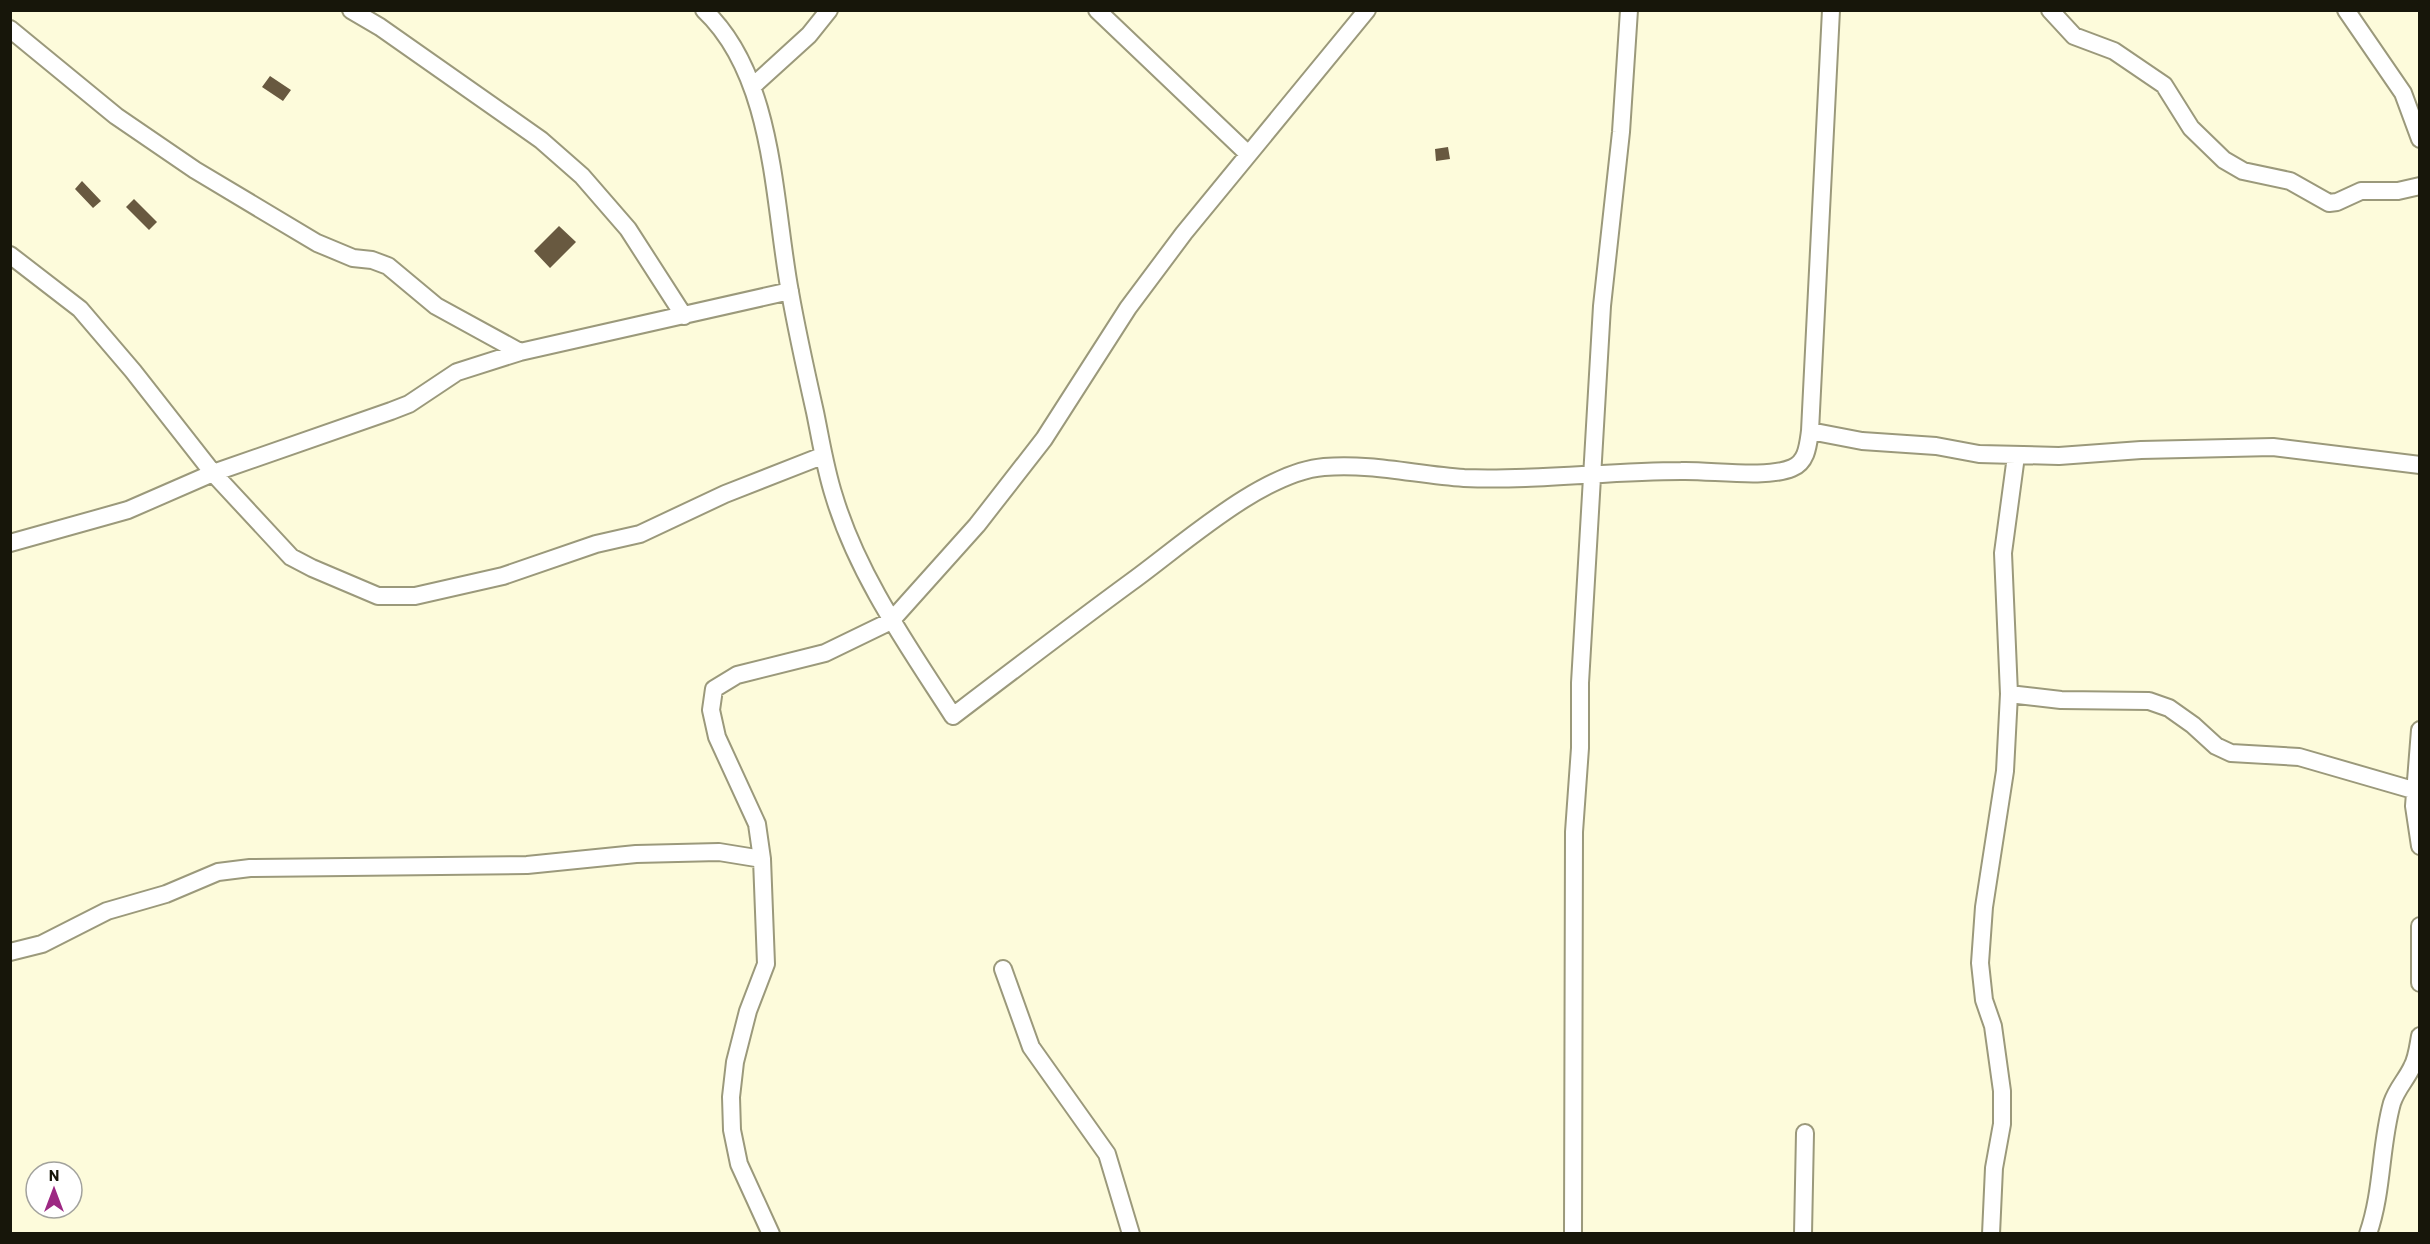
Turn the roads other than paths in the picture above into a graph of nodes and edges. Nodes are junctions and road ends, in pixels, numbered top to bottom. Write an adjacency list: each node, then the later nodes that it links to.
1 (351, 10): 17 (street)
2 (704, 10): 11 (street)
3 (829, 10): 11 (street)
4 (1097, 10): 13 (street)
5 (1367, 10): 13 (street)
6 (1629, 10): 24 (street)
7 (1831, 10): 19 (street)
8 (2050, 10): 14 (street)
9 (2346, 10): 12 (street)
10 (10, 29): 18 (street)
11 (753, 86): 16 (street)
12 (2420, 139)
13 (1247, 153): 26 (street)
14 (2420, 186)
15 (10, 255): 23 (street)
16 (789, 291): 17 (street); 20 (street)
17 (684, 316): 18 (street)
18 (520, 352): 23 (street)
19 (1810, 431): 21 (street); 24 (street)
20 (822, 456): 23 (street); 26 (street)
21 (2016, 456): 22 (street); 27 (street)
22 (2420, 465)
23 (213, 473): 25 (street)
24 (1592, 474): 26 (street); 40 (street)
25 (10, 543)
26 (891, 621): 31 (street)
27 (2009, 694): 29 (street); 42 (street)
28 (2420, 730): 29 (street)
29 (2417, 792): 30 (street)
30 (2420, 846)
31 (762, 859): 33 (street); 38 (street)
32 (2420, 926): 35 (street)
33 (10, 952)
34 (1003, 969): 39 (street)
35 (2420, 983)
36 (2420, 1036): 43 (street)
37 (1805, 1133): 41 (street)
38 (771, 1233)
39 (1131, 1233)
40 (1573, 1233)
41 (1803, 1233)
42 (1991, 1233)
43 (2368, 1233)

